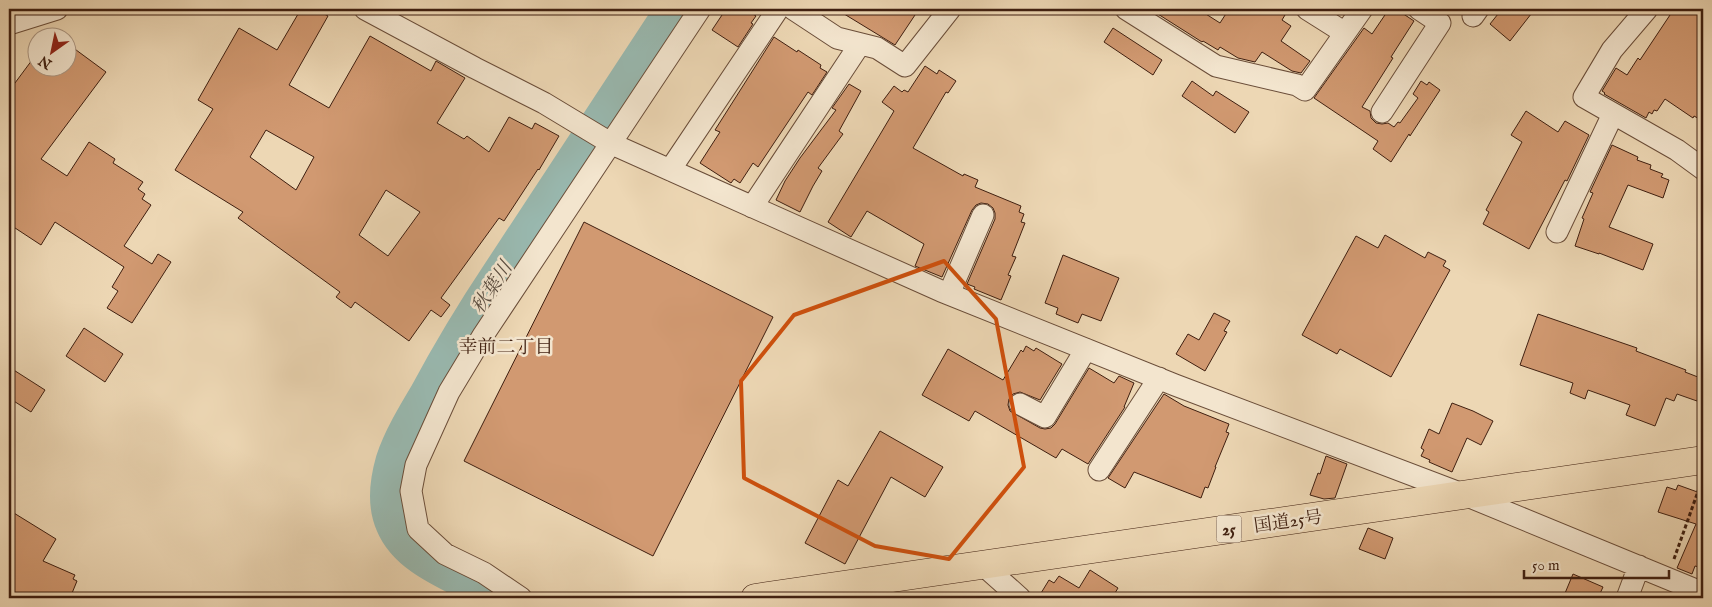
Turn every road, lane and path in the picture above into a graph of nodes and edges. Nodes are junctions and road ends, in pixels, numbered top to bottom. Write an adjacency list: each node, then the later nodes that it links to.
1 (57, 9): 12 (street)
2 (365, 9): 17 (street)
3 (700, 9): 17 (street)
4 (778, 9): 19 (street)
5 (793, 9): 14 (street)
6 (950, 9): 14 (street)
7 (1126, 9): 13 (street)
8 (1306, 9): 13 (street)
9 (1362, 9): 13 (street)
10 (1418, 9): 15 (street)
11 (1647, 9): 16 (street)
12 (9, 24)
13 (1345, 33)
14 (860, 44): 20 (street)
15 (1382, 112)
16 (1613, 114): 18 (street); 22 (street)
17 (612, 144): 19 (street); 35 (street)
18 (1703, 169)
19 (670, 170): 20 (street)
20 (752, 207): 23 (street)
21 (983, 215): 23 (street)
22 (1557, 232)
23 (949, 294): 24 (street)
24 (1086, 349): 25 (street); 26 (street)
25 (1159, 378): 28 (street); 30 (street)
26 (1020, 404)
27 (1703, 460): 30 (highway, 国道25号 / 25)
28 (1099, 470)
29 (1703, 477): 33 (path)
30 (1465, 495): 31 (highway, 国道25号 / 25); 32 (street)
31 (983, 565): 36 (highway, 国道25号 / 25); 37 (street)
32 (1639, 566): 33 (street); 38 (street)
33 (1667, 578): 34 (street)
34 (1702, 589)
35 (521, 598)
36 (755, 598)
37 (1020, 598)
38 (1627, 598)

